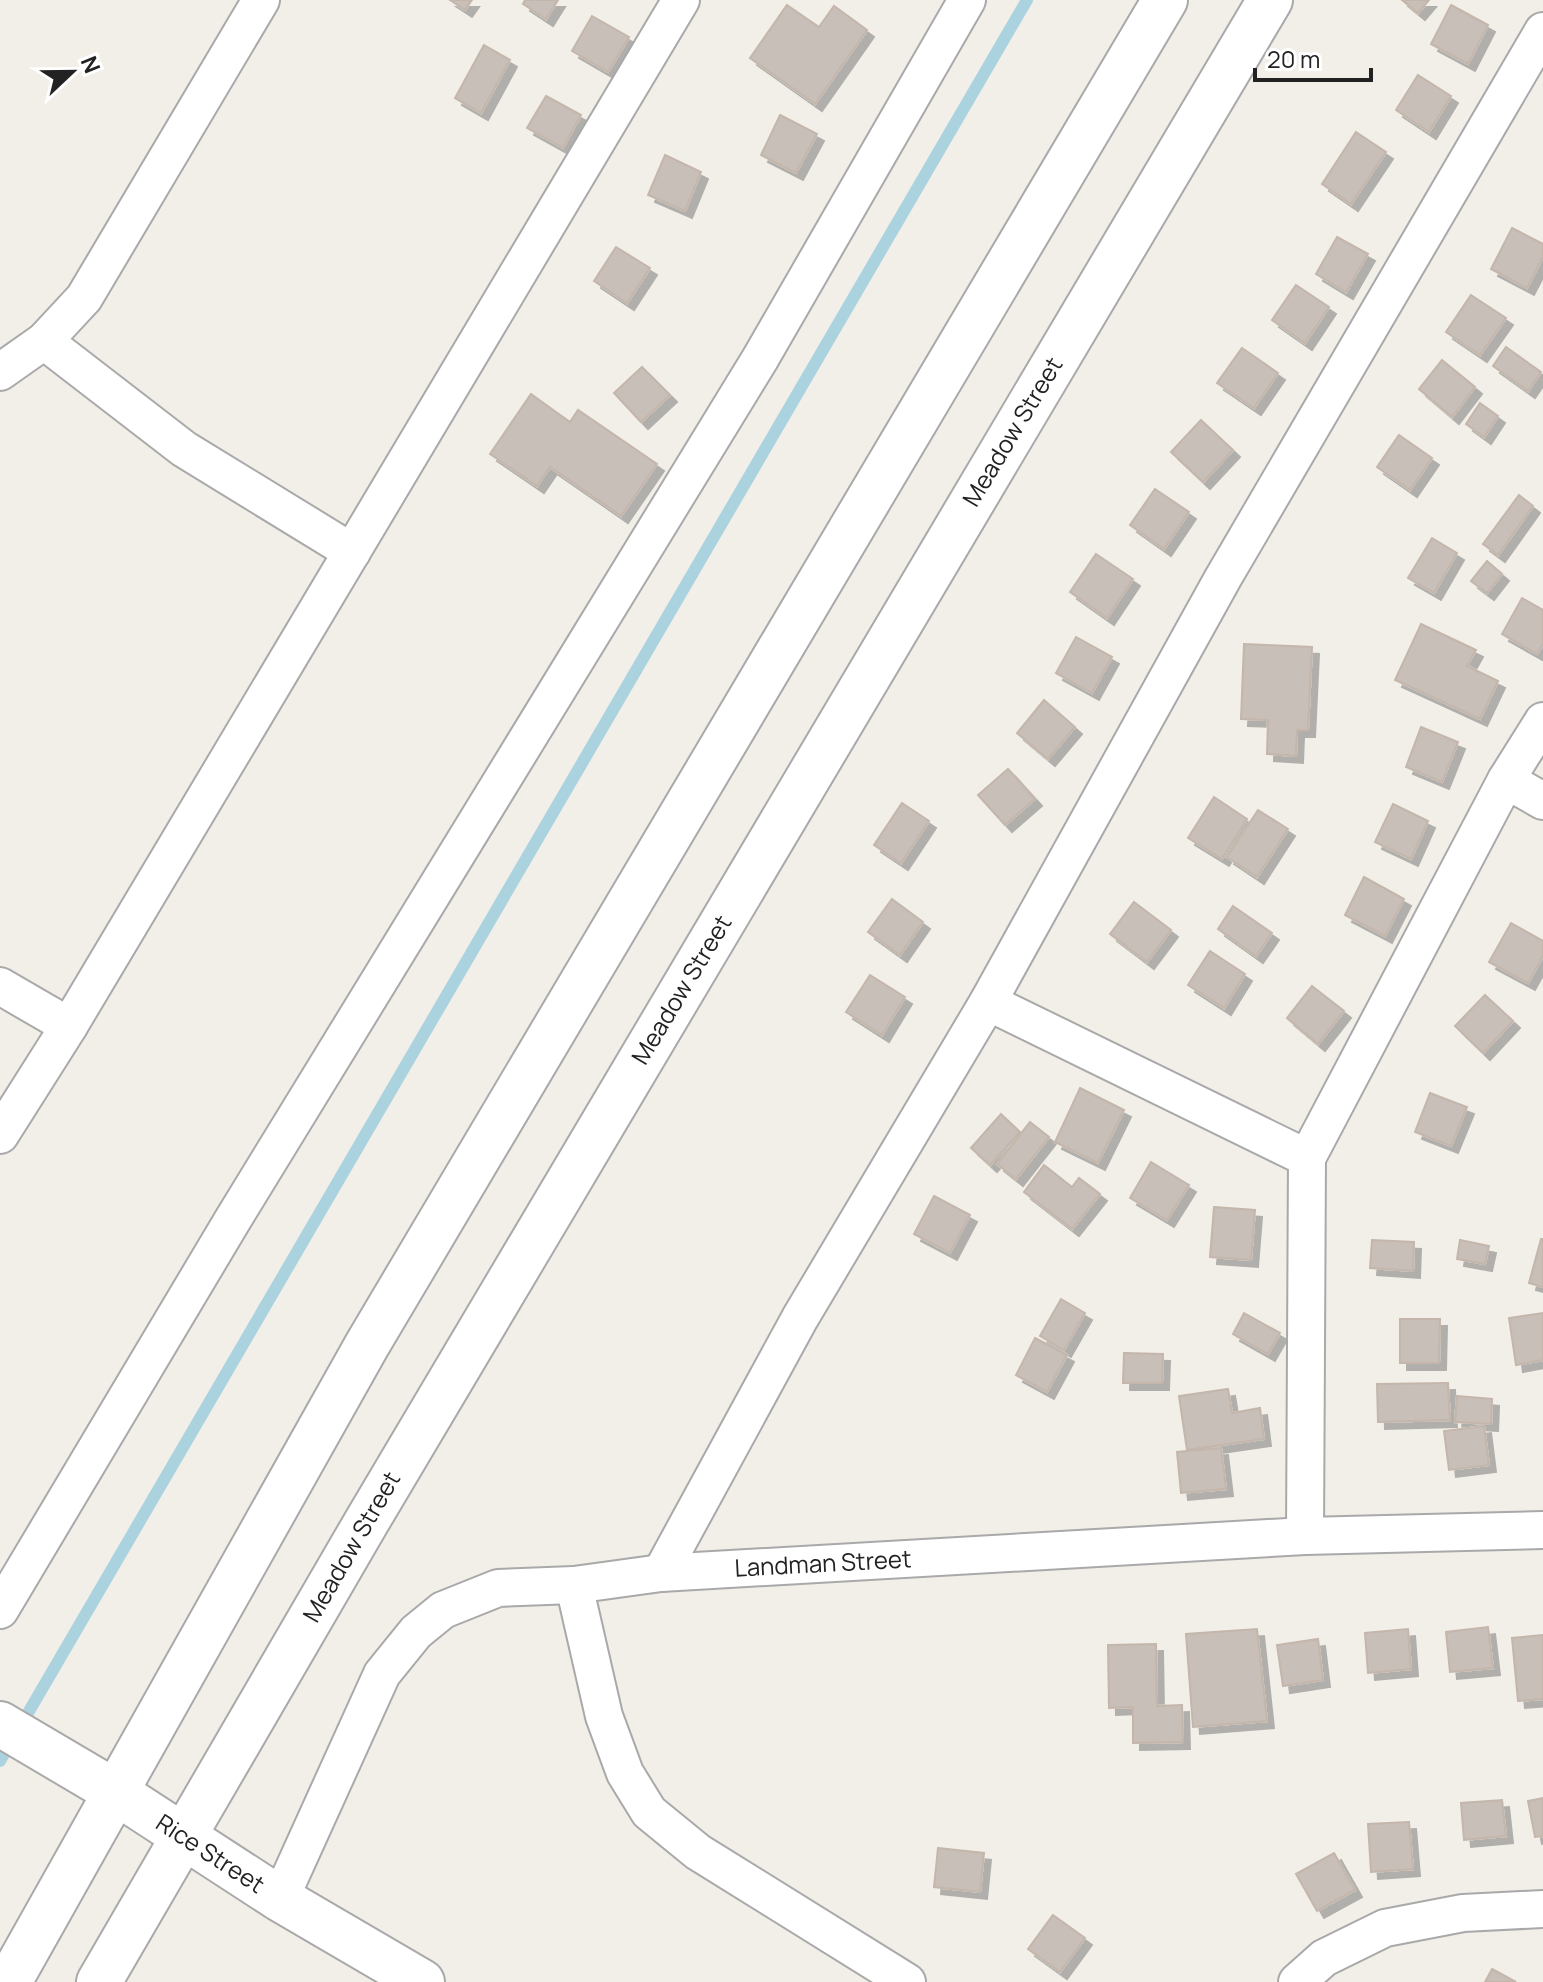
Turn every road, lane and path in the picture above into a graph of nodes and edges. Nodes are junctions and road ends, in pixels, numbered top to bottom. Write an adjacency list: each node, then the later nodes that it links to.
1 (261, 0): 7 (street)
2 (681, 0): 9 (street)
3 (967, 0): 22 (street)
4 (1165, 0): 24 (street)
5 (1270, 0): 25 (street, Meadow Street)
6 (1543, 31): 14 (street)
7 (44, 341): 8 (street); 9 (street)
8 (0, 372)
9 (352, 552): 15 (street)
10 (1543, 721): 11 (street)
11 (1506, 780): 12 (street); 17 (street)
12 (1543, 801)
13 (0, 986): 15 (street)
14 (988, 1002): 17 (street); 20 (street)
15 (69, 1026): 16 (street)
16 (0, 1135)
17 (1307, 1158): 19 (street)
18 (1543, 1530): 19 (street, Landman Street)
19 (1305, 1536): 20 (street, Landman Street)
20 (661, 1573): 21 (street, Landman Street)
21 (574, 1585): 26 (street, Landman Street); 31 (street)
22 (0, 1610)
23 (0, 1724): 24 (street, Rice Street)
24 (117, 1793): 25 (street, Rice Street); 28 (street)
25 (184, 1837): 26 (street, Rice Street); 29 (street, Meadow Street)
26 (280, 1899): 30 (street, Rice Street)
27 (1543, 1909): 32 (street)
28 (9, 1982)
29 (99, 1982)
30 (422, 1982)
31 (907, 1982)
32 (1297, 1982)

